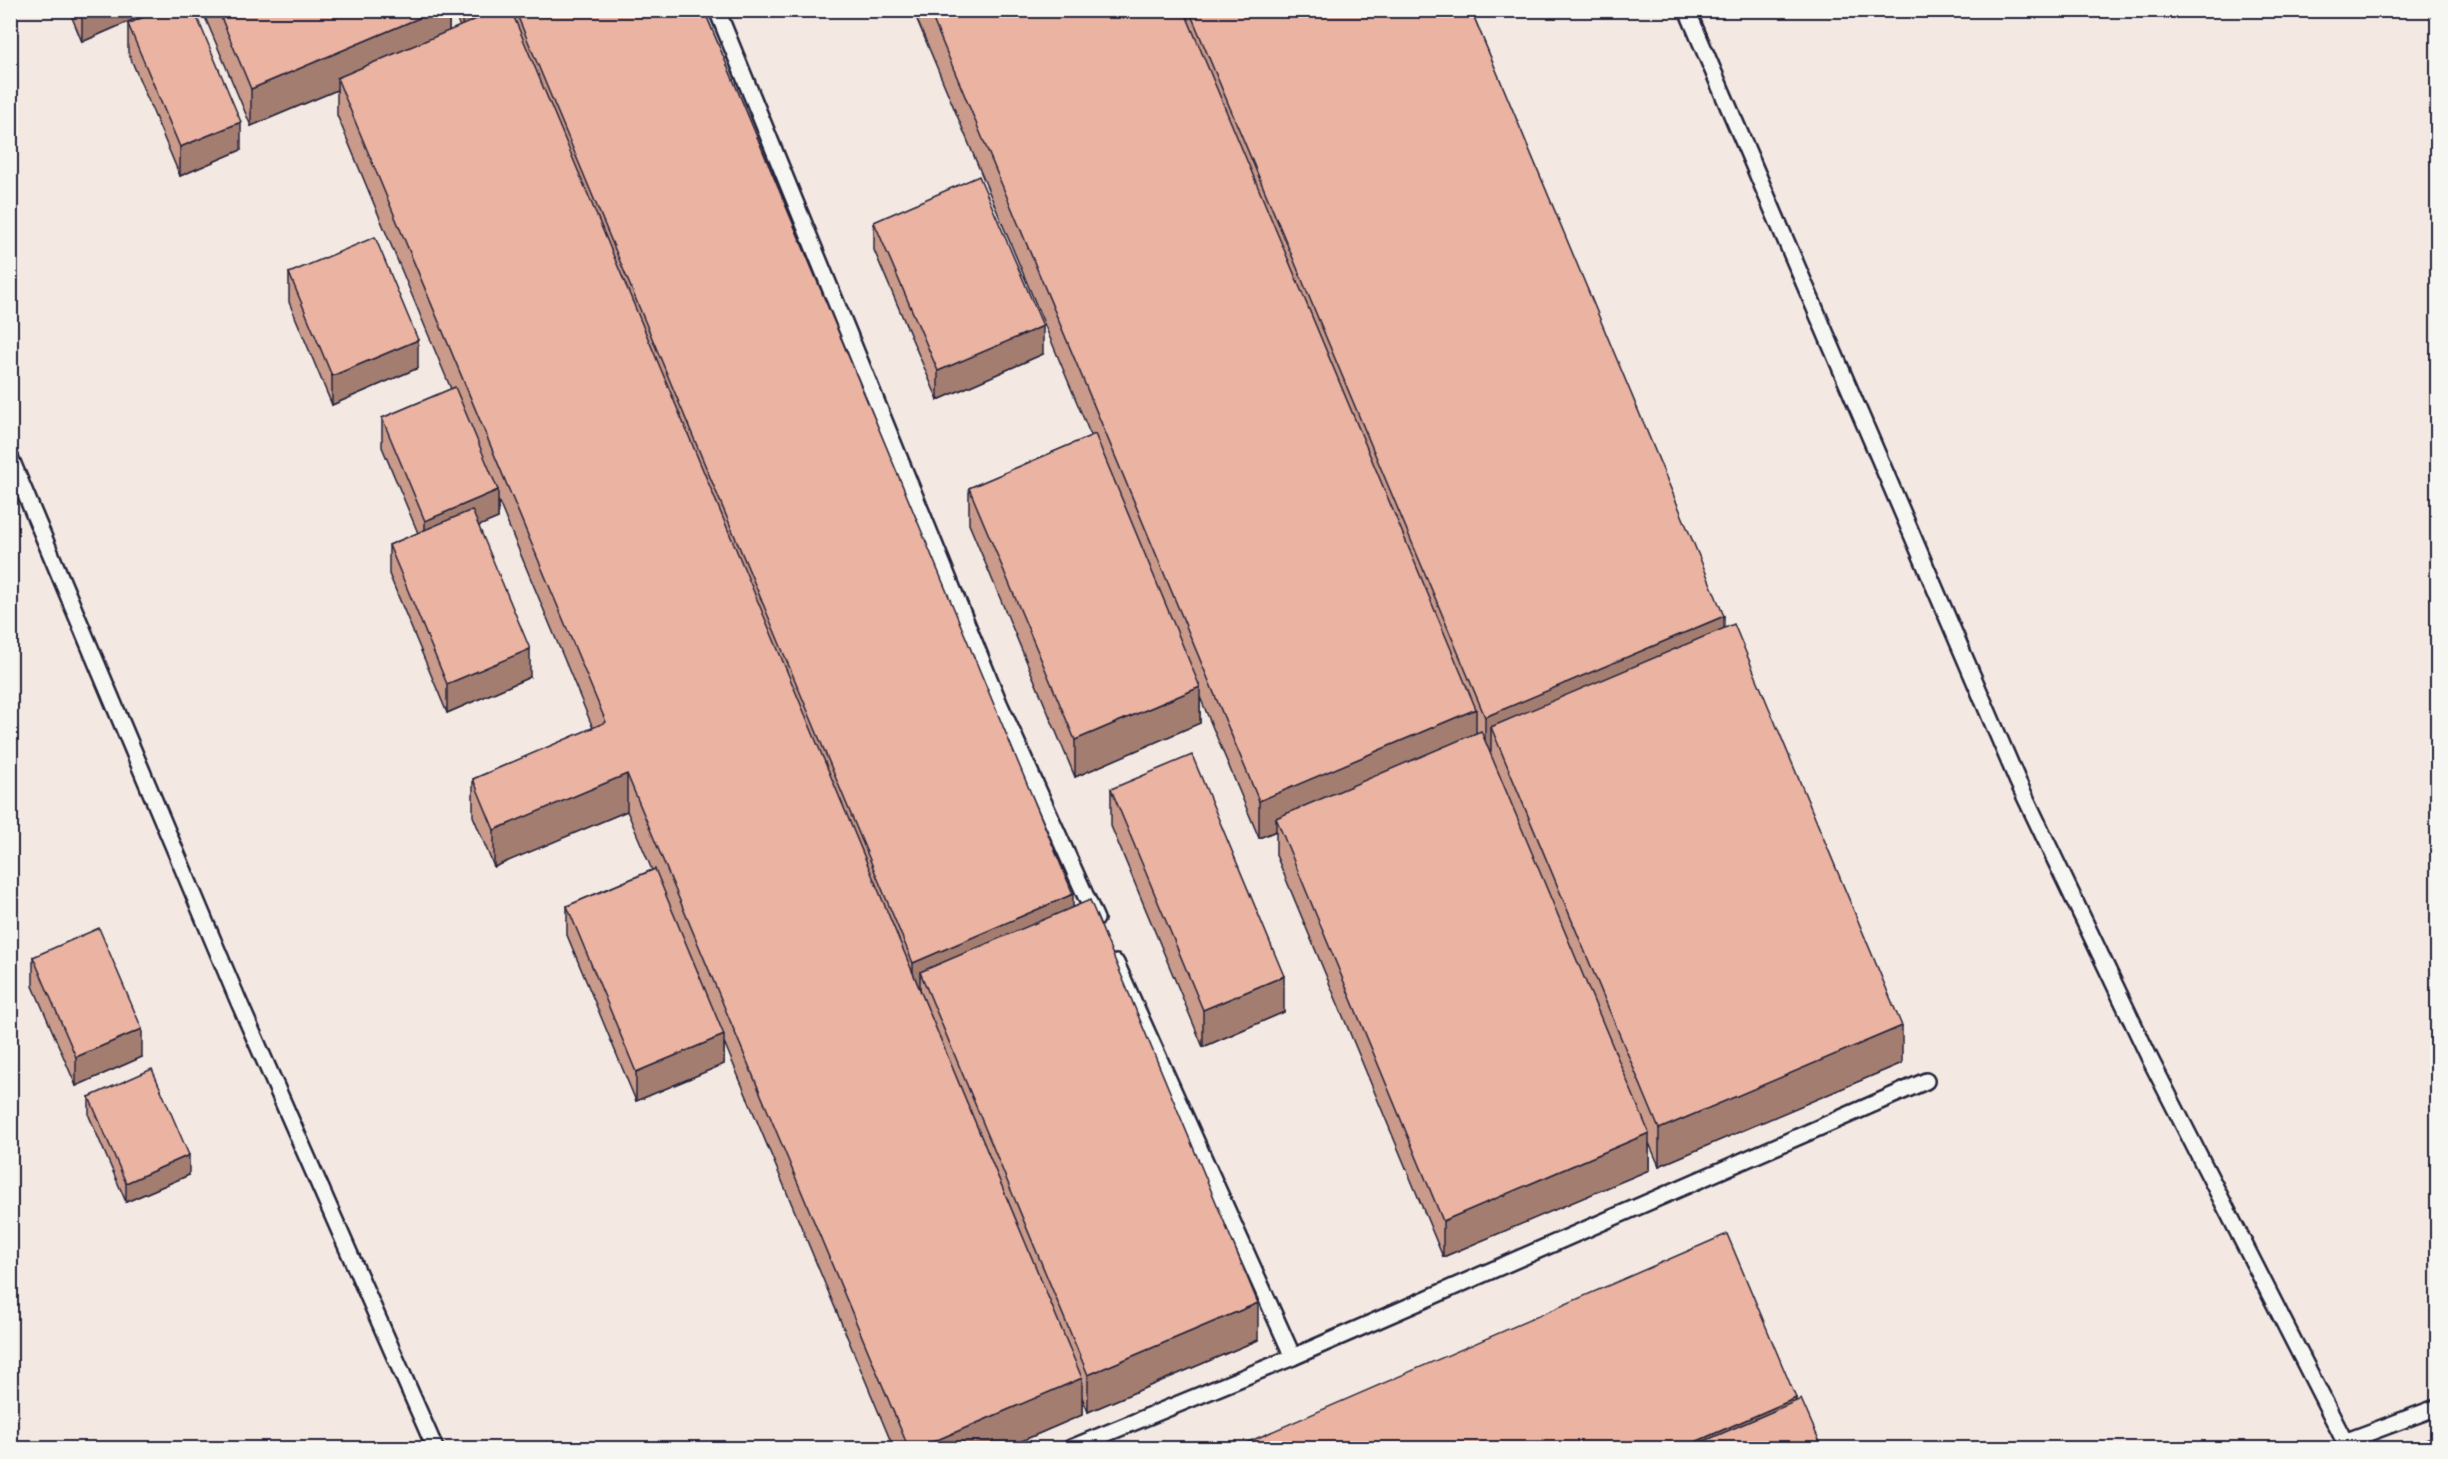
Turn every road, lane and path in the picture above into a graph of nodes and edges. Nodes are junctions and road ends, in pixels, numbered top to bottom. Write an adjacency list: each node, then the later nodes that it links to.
1 (717, 10): 4 (lane)
2 (1687, 10): 9 (lane)
3 (10, 457): 10 (lane)
4 (1100, 929)
5 (1110, 950): 7 (lane)
6 (1926, 1081): 7 (lane)
7 (1293, 1357): 11 (lane)
8 (2438, 1407): 9 (lane)
9 (2346, 1445)
10 (435, 1449)
11 (1071, 1449)

